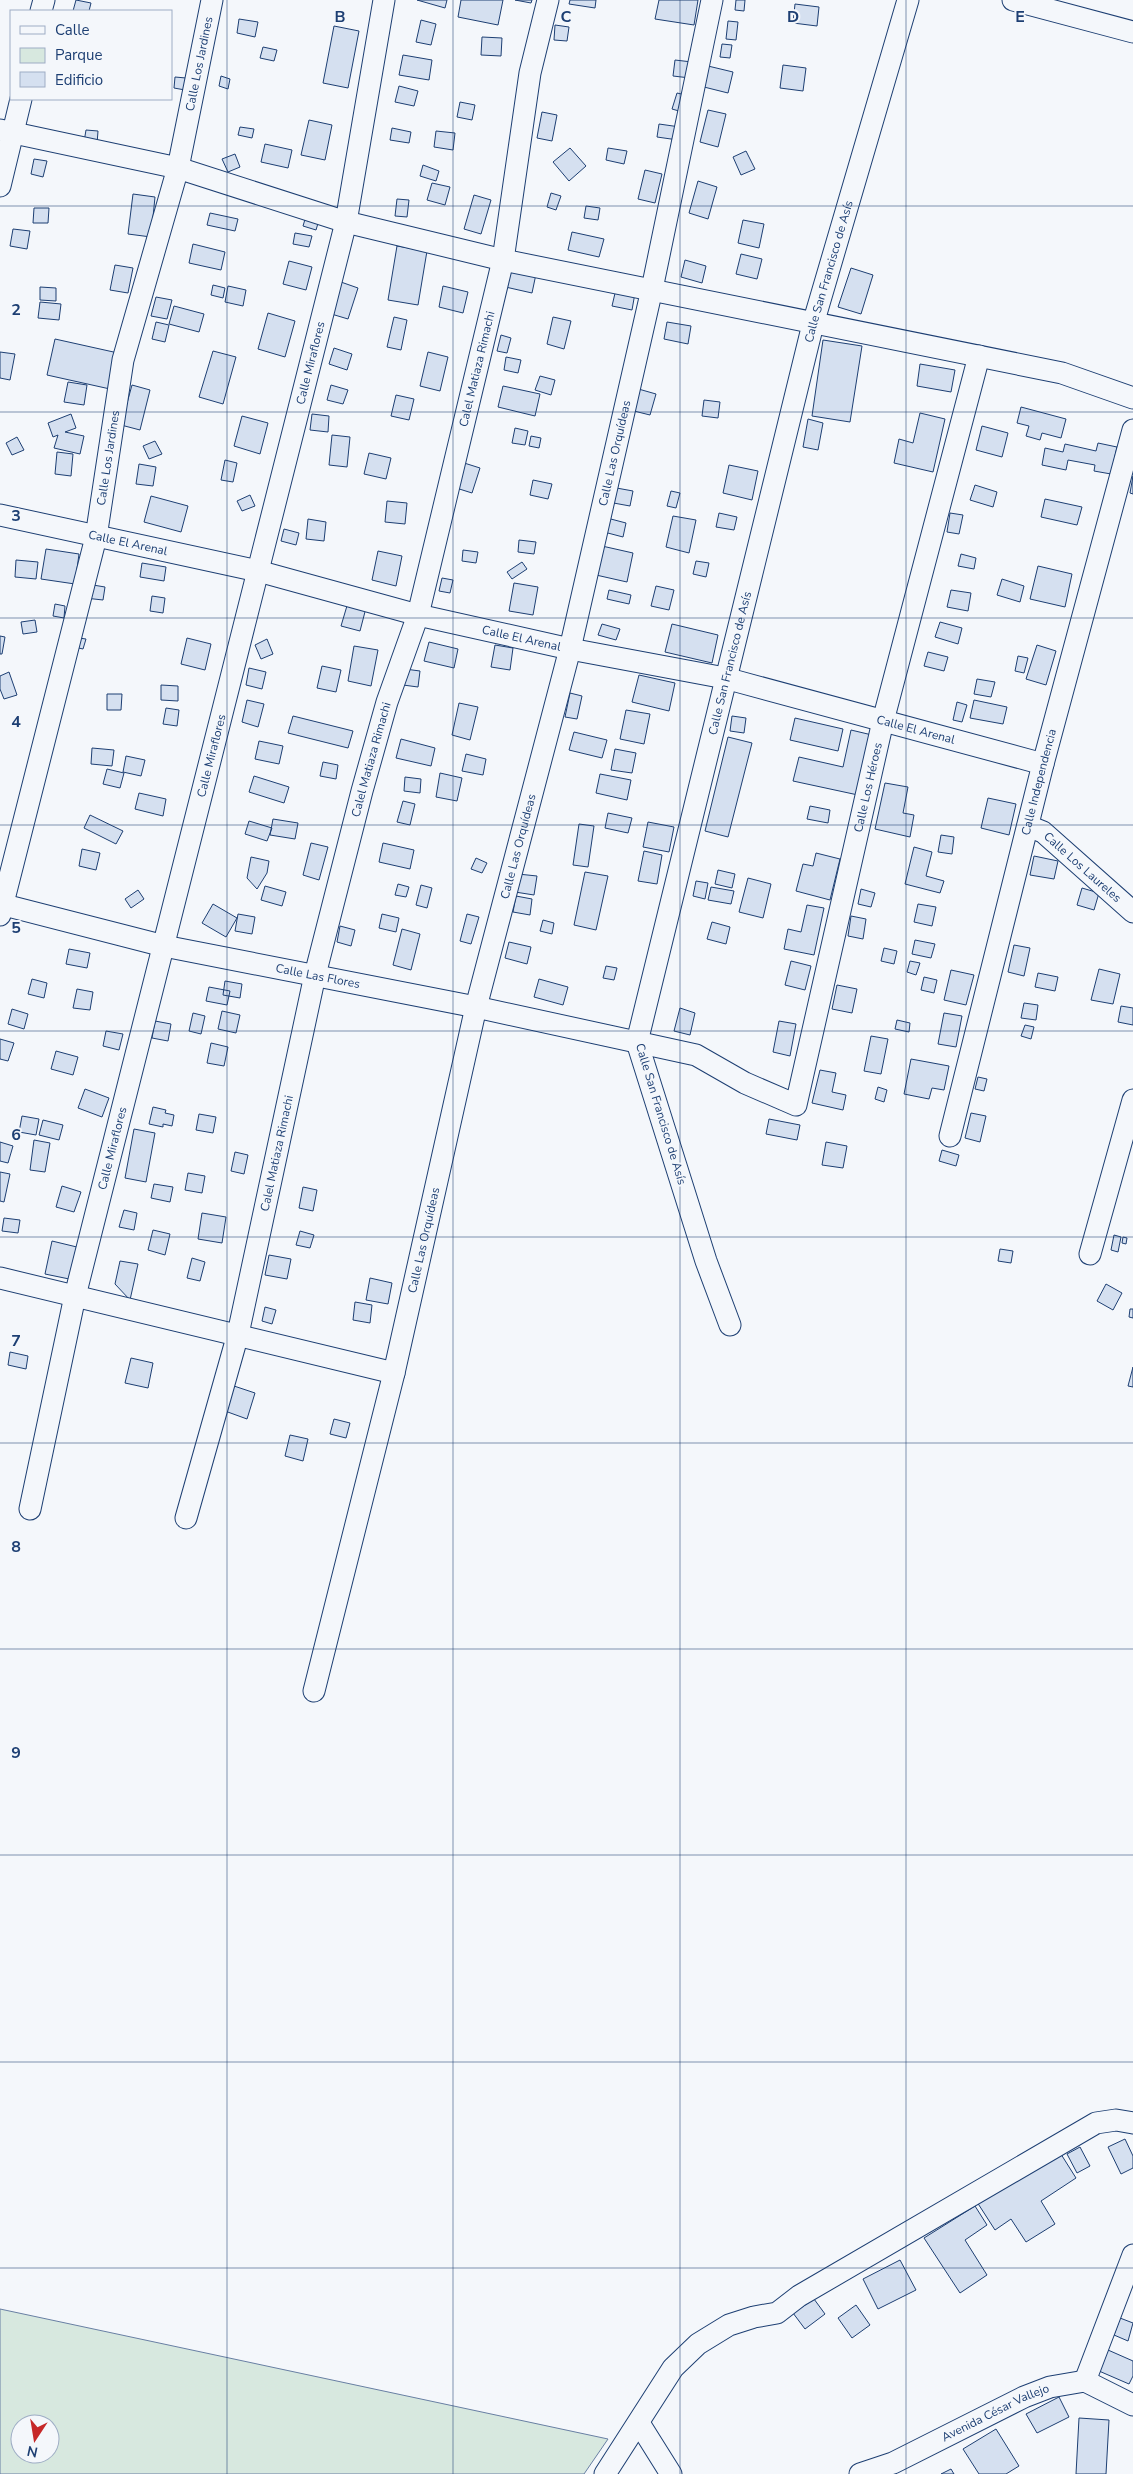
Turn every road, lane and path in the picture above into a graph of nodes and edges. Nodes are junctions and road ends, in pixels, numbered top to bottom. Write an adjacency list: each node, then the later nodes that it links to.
1 (212, 0): 11 (street, Calle Los Jardines)
2 (384, 0): 13 (street, Calle Miraflores)
3 (548, 0): 14 (street, Calel Matiaza Rimachi)
4 (712, 0): 15 (street, Calle Las Orquídeas)
5 (908, 0): 16 (street, Calle San Francisco de Asís)
6 (1013, 0): 7 (street)
7 (1068, 8): 8 (street)
8 (1133, 32)
9 (21, 100): 10 (street)
10 (6, 131): 11 (street); 12 (street)
11 (178, 168): 13 (street); 21 (street, Calle Los Jardines)
12 (0, 186)
13 (346, 222): 14 (street); 22 (street, Calle Miraflores)
14 (503, 260): 15 (street); 23 (street, Calel Matiaza Rimachi)
15 (652, 289): 16 (street); 24 (street, Calle Las Orquídeas)
16 (813, 324): 17 (street); 25 (street, Calle San Francisco de Asís)
17 (979, 356): 18 (street); 26 (street, Calle Los Héroes)
18 (1133, 398)
19 (1133, 430): 27 (street, Calle Independencia)
20 (0, 515): 21 (street, Calle El Arenal)
21 (96, 537): 22 (street, Calle El Arenal); 29 (street, Calle Los Jardines)
22 (258, 571): 23 (street, Calle El Arenal); 31 (street, Calle Miraflores)
23 (418, 615): 24 (street, Calle El Arenal); 32 (street, Calel Matiaza Rimachi)
24 (570, 649): 25 (street, Calle El Arenal); 33 (street, Calle Las Orquídeas)
25 (725, 678): 26 (street, Calle El Arenal); 34 (street, Calle San Francisco de Asís)
26 (883, 721): 27 (street, Calle El Arenal); 36 (street, Calle Los Héroes)
27 (1043, 764): 28 (street, Calle Independencia)
28 (1028, 826): 30 (street, Calle Los Laureles); 37 (street, Calle Independencia)
29 (1, 908): 31 (street, Calle Las Flores)
30 (1133, 912)
31 (164, 946): 32 (street, Calle Las Flores); 40 (street, Calle Miraflores)
32 (315, 974): 33 (street, Calle Las Flores); 42 (street, Calel Matiaza Rimachi)
33 (476, 1007): 34 (street, Calle Las Flores); 43 (street, Calle Las Orquídeas)
34 (637, 1042): 36 (street, Calle Las Flores); 41 (street, Calle San Francisco de Asís)
35 (1133, 1100): 38 (street)
36 (796, 1105)
37 (950, 1136)
38 (1090, 1254)
39 (0, 1278): 40 (street)
40 (75, 1296): 42 (street); 44 (street, Calle Miraflores)
41 (730, 1325)
42 (238, 1334): 43 (street); 45 (street, Calel Matiaza Rimachi)
43 (394, 1373): 46 (street, Calle Las Orquídeas)
44 (30, 1509)
45 (186, 1518)
46 (314, 1691)
47 (1133, 2123): 51 (street)
48 (1133, 2255): 49 (street)
49 (1085, 2380): 50 (street); 54 (street, Avenida César Vallejo)
50 (1133, 2405)
51 (639, 2422): 52 (street); 53 (street)
52 (605, 2474)
53 (671, 2474)
54 (860, 2474)

